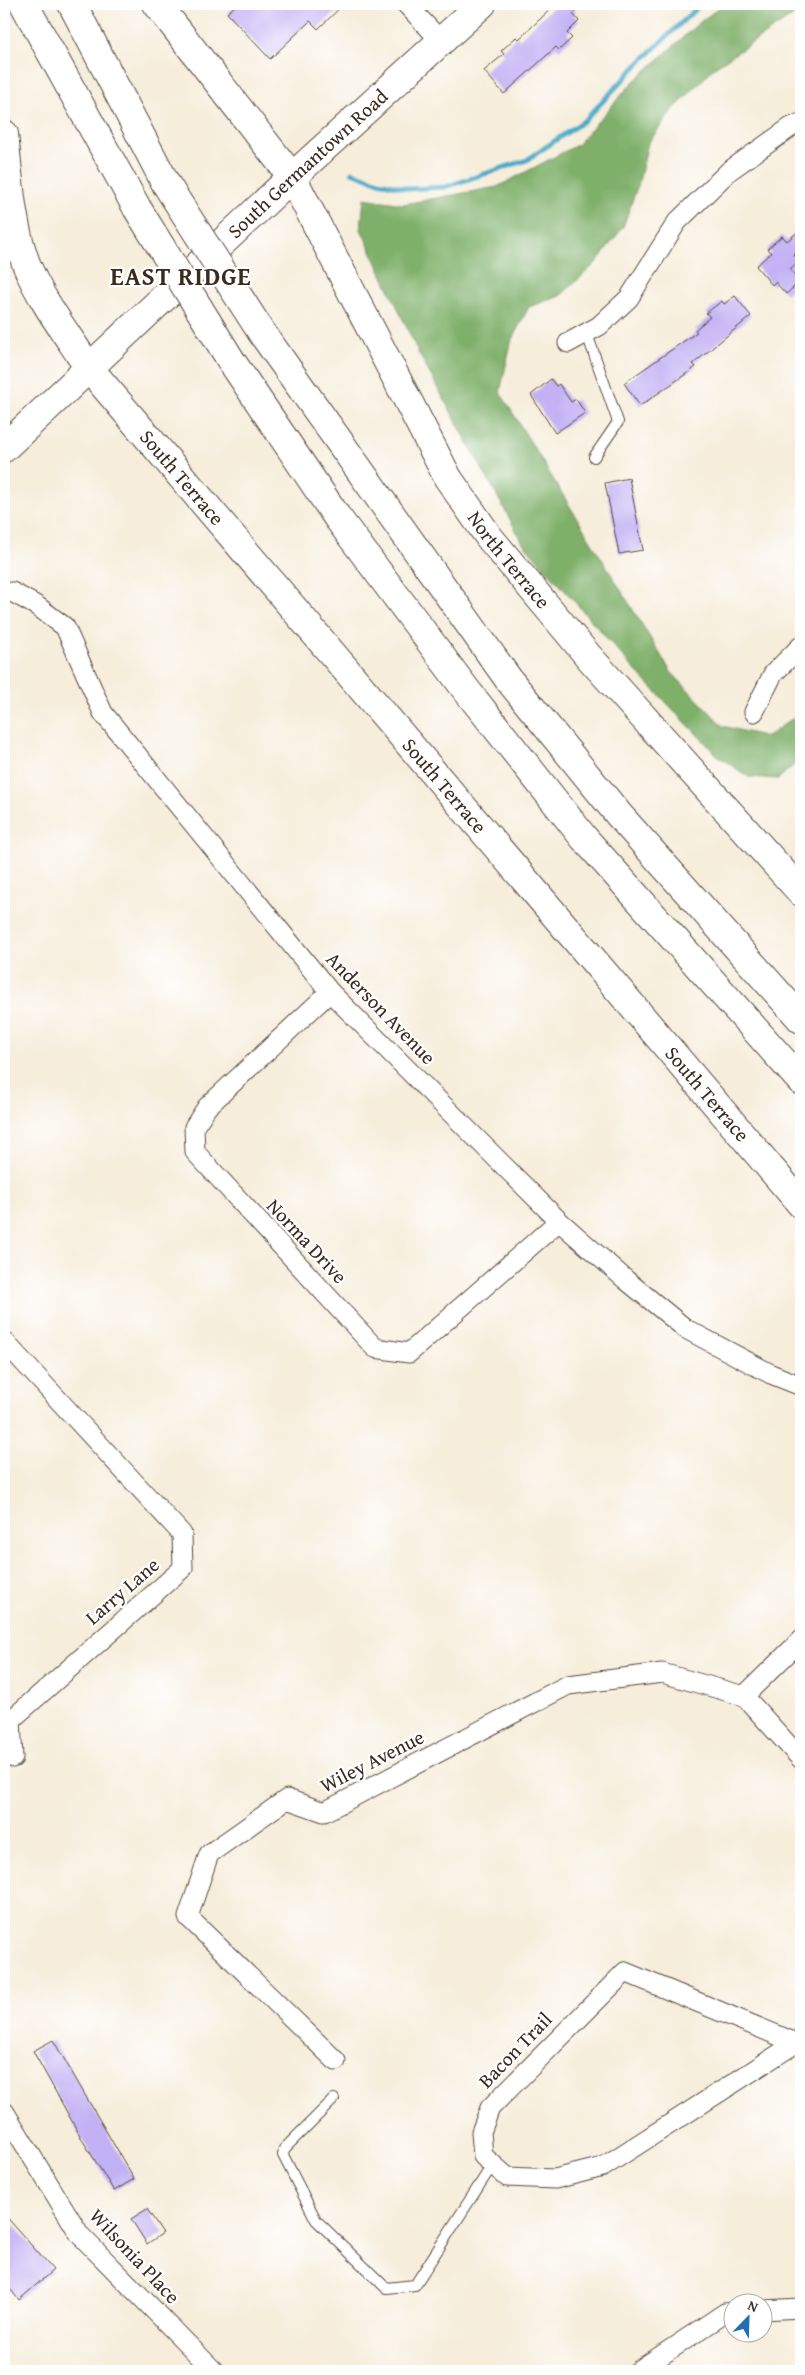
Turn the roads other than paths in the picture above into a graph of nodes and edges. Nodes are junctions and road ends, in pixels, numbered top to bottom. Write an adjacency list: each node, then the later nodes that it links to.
1 (24, 4): 21 (main road, bridge)
2 (72, 4): 20 (main road, bridge)
3 (157, 4): 9 (main road, North Terrace)
4 (406, 4): 6 (street)
5 (482, 4): 6 (main road, South Germantown Road)
6 (441, 41): 9 (main road, South Germantown Road)
7 (801, 123): 10 (street)
8 (4, 134): 12 (main road, South Terrace)
9 (292, 177): 12 (main road, South Germantown Road); 18 (main road, North Terrace)
10 (587, 334): 11 (street); 14 (lane)
11 (568, 343)
12 (88, 367): 13 (main road, South Germantown Road); 22 (main road, South Terrace)
13 (4, 448)
14 (594, 457)
15 (4, 593): 19 (street, Anderson Avenue)
16 (801, 646): 17 (street)
17 (754, 712)
18 (801, 892)
19 (330, 992): 23 (street, Anderson Avenue); 23 (street, Norma Drive)
20 (801, 1019)
21 (801, 1081)
22 (801, 1204)
23 (559, 1221): 25 (street, Anderson Avenue)
24 (4, 1342): 28 (street, Larry Lane)
25 (801, 1386)
26 (801, 1640): 27 (street)
27 (744, 1696): 30 (street); 32 (street, Wiley Avenue)
28 (7, 1716): 29 (street, Larry Lane)
29 (13, 1758)
30 (801, 1759)
31 (799, 2043): 35 (street, Bacon Trail); 35 (street, Bacon Trail)
32 (336, 2061)
33 (334, 2099): 35 (lane)
34 (4, 2111): 39 (street, Wilsonia Place)
35 (492, 2164)
36 (801, 2308): 37 (street)
37 (772, 2309)
38 (722, 2315): 40 (street)
39 (214, 2371)
40 (638, 2371)

